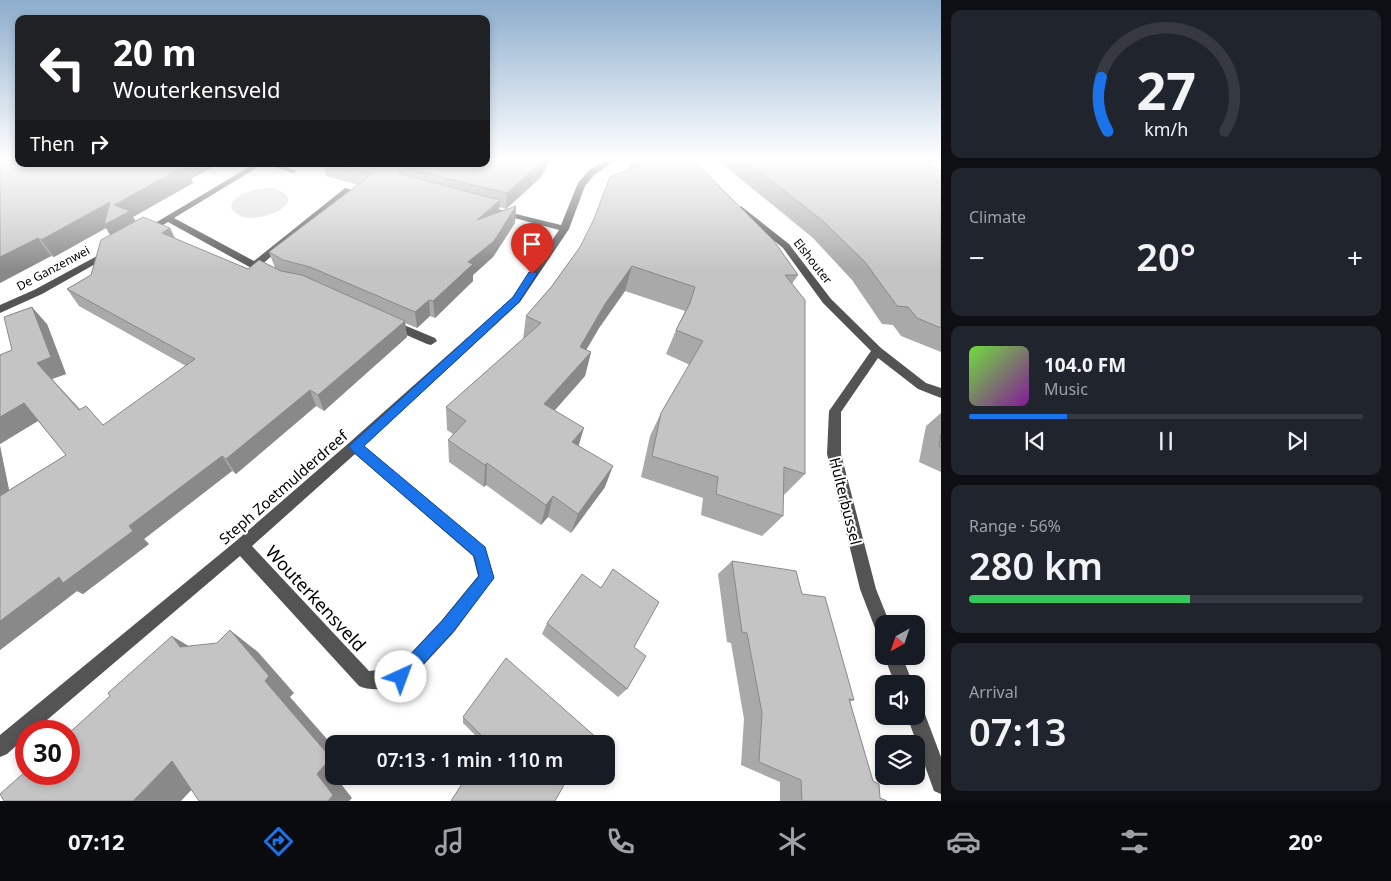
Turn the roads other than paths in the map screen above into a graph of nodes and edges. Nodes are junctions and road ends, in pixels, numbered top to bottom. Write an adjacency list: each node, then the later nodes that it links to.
1 (208, 195): 6 (street)
2 (341, 195): 10 (street)
3 (577, 195): 7 (street, Steph Zoetmulderdreef)
4 (733, 203): 15 (street, Elshouter)
5 (489, 209): 7 (street)
6 (169, 219): 8 (street); 10 (street)
7 (564, 229): 17 (street, Steph Zoetmulderdreef)
8 (134, 238)
9 (117, 248): 12 (street, De Ganzenwei)
10 (255, 265): 11 (street)
11 (276, 278)
12 (0, 309)
13 (379, 318): 14 (street)
14 (431, 341)
15 (877, 351): 16 (street, Elshouter); 19 (street, Hulterbussel)
16 (941, 393)
17 (355, 446): 18 (street, Steph Zoetmulderdreef); 18 (street, Wouterkensveld)
18 (241, 546): 21 (street, Steph Zoetmulderdreef)
19 (878, 615)
20 (919, 725): 22 (street)
21 (0, 747)
22 (941, 784)

